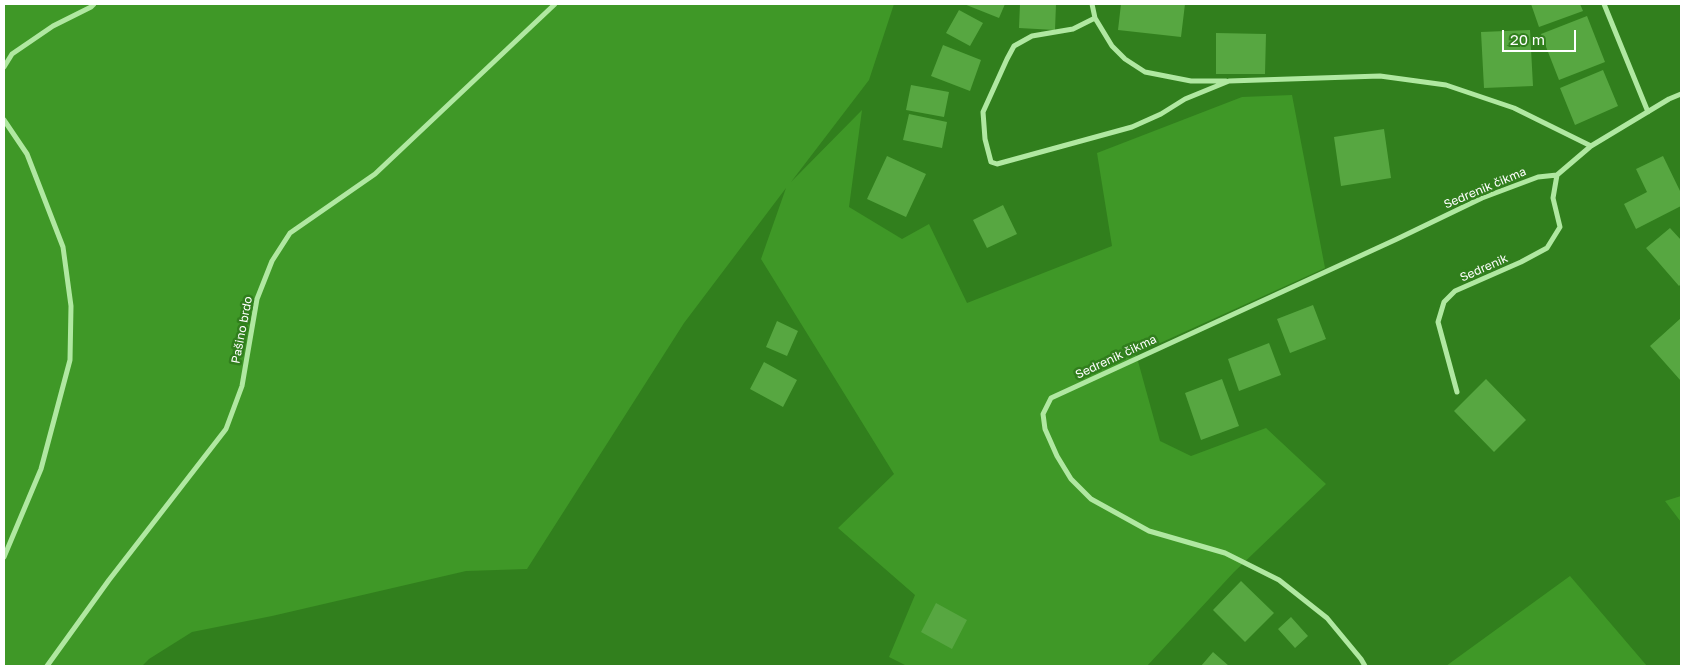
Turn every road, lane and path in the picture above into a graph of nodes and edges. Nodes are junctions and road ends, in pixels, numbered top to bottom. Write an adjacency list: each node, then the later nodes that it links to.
1 (94, 4): 6 (street)
2 (555, 4): 15 (street, Pašino brdo)
3 (1092, 4): 5 (street)
4 (1604, 4): 9 (street)
5 (1095, 18): 7 (street); 7 (street)
6 (4, 67)
7 (1229, 81): 11 (street)
8 (1681, 94): 9 (street, Sedrenik čikma)
9 (1648, 112): 11 (street, Sedrenik čikma)
10 (4, 120): 14 (street)
11 (1592, 146): 12 (street, Sedrenik čikma)
12 (1556, 175): 13 (street, Sedrenik); 16 (street, Sedrenik čikma)
13 (1457, 392)
14 (4, 557)
15 (47, 666)
16 (1365, 666)

